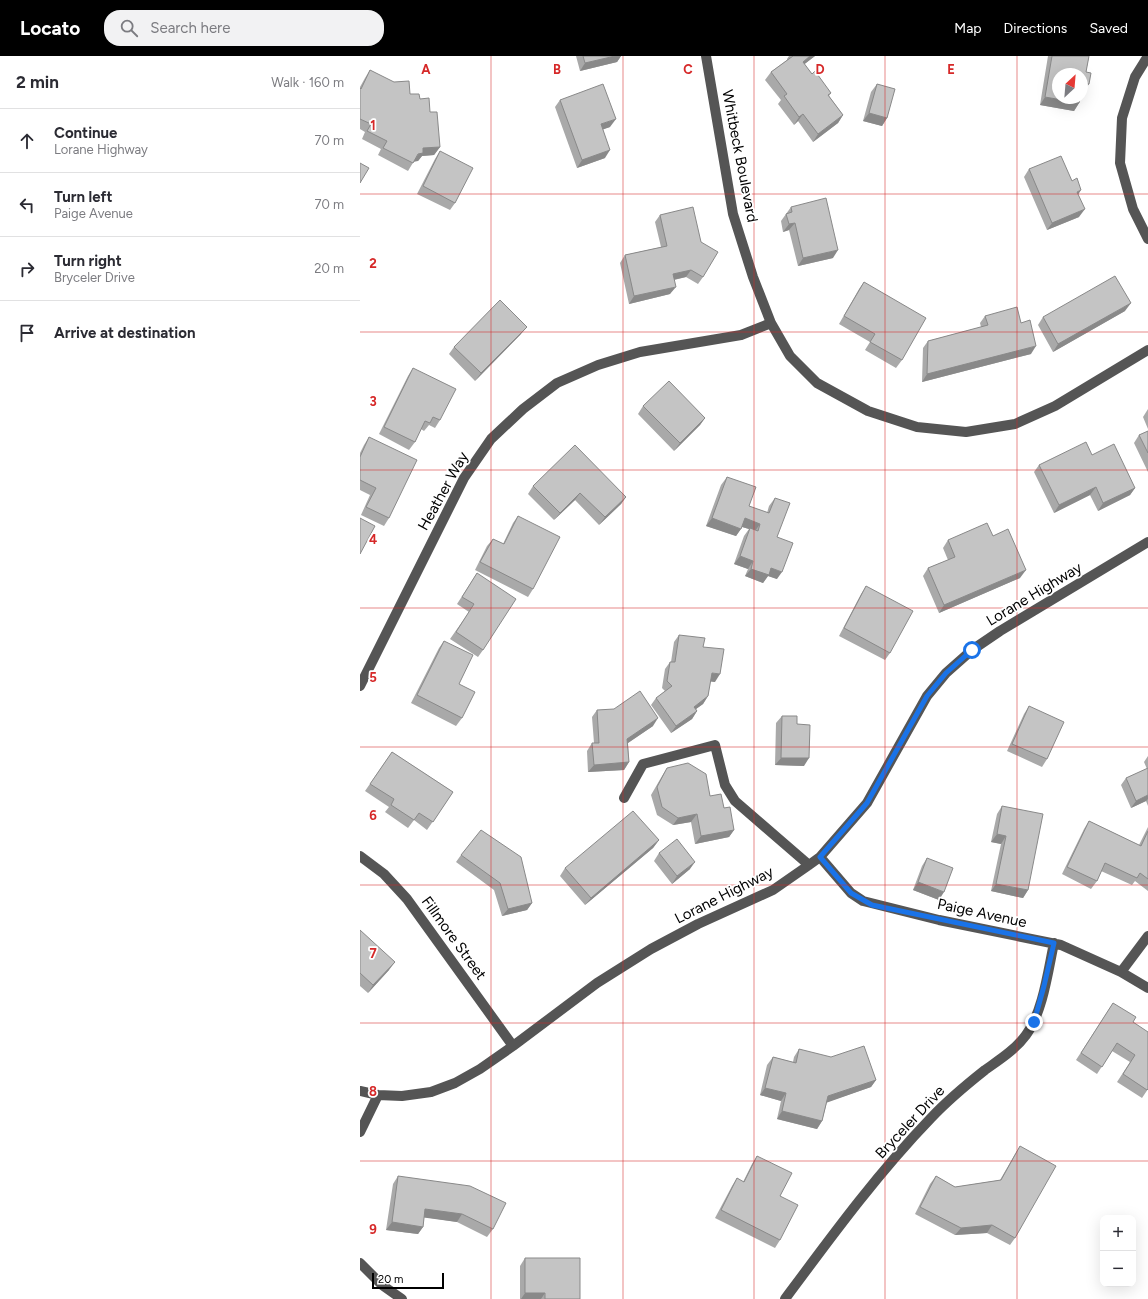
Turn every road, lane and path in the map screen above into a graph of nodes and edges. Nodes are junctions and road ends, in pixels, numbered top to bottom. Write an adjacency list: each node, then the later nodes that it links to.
1 (706, 56): 4 (street, Whitbeck Boulevard)
2 (1148, 56): 3 (street)
3 (1148, 239)
4 (771, 323): 5 (street, Whitbeck Boulevard); 7 (street, Heather Way)
5 (1148, 350)
6 (1148, 542): 10 (street, Lorane Highway)
7 (360, 686)
8 (624, 798): 11 (street)
9 (360, 856): 16 (street, Fillmore Street)
10 (820, 857): 11 (street, Lorane Highway); 13 (street, Paige Avenue)
11 (809, 865): 16 (street, Lorane Highway)
12 (1148, 936): 14 (street)
13 (1054, 943): 14 (street, Paige Avenue); 22 (street, Bryceler Drive)
14 (1121, 972): 15 (street, Paige Avenue)
15 (1148, 988)
16 (513, 1046): 18 (street, Lorane Highway)
17 (360, 1091): 18 (street, Lorane Highway)
18 (378, 1095): 19 (street)
19 (360, 1132)
20 (360, 1263): 21 (street)
21 (402, 1299)
22 (785, 1299)

